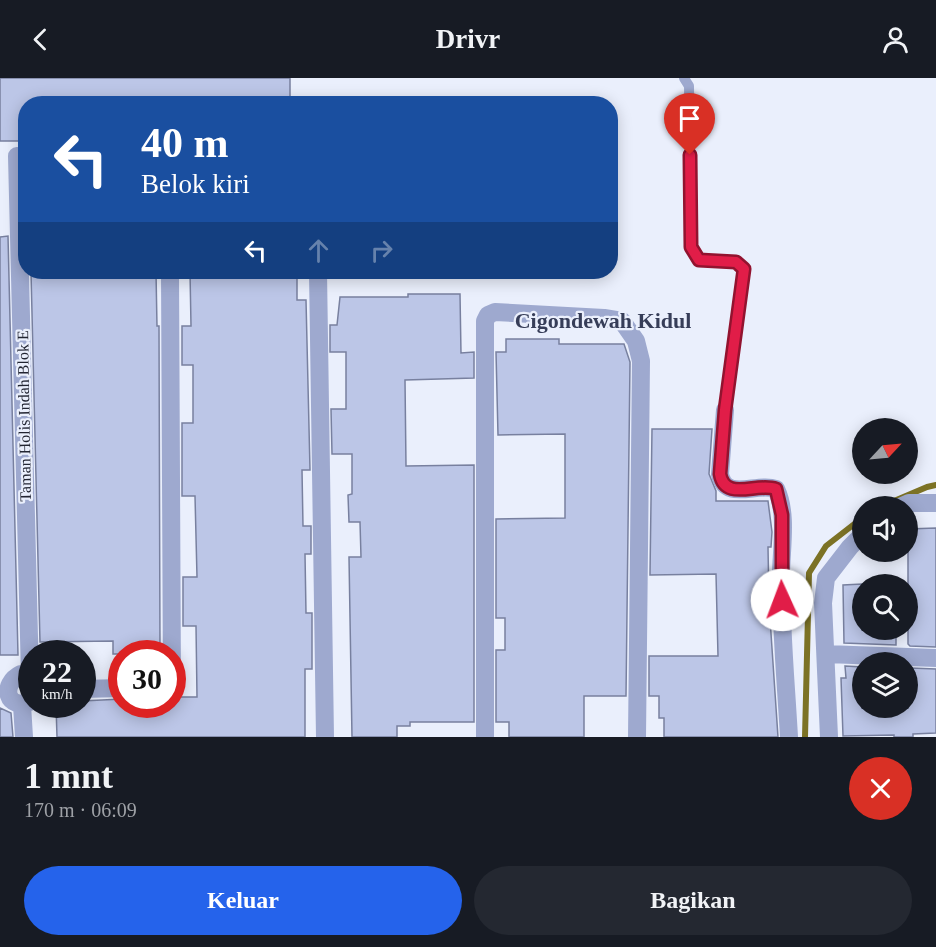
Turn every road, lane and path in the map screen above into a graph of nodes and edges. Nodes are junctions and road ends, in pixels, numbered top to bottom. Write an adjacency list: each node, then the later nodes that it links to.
1 (684, 78): 7 (lane)
2 (14, 156): 4 (street, Taman Holis Indah Blok E)
3 (18, 279): 11 (street, Taman Holis Indah Blok E)
4 (18, 279)
5 (170, 279): 12 (street)
6 (318, 279): 20 (street)
7 (725, 410): 23 (street)
8 (918, 503): 9 (street)
9 (936, 503)
10 (852, 545): 13 (street)
11 (30, 640)
12 (172, 640)
13 (826, 654): 14 (street); 24 (street)
14 (936, 658)
15 (18, 675): 16 (street)
16 (3, 686): 17 (street)
17 (18, 703)
18 (26, 718): 19 (street)
19 (24, 737)
20 (325, 737)
21 (485, 737): 22 (street)
22 (637, 737)
23 (789, 737)
24 (830, 737)

